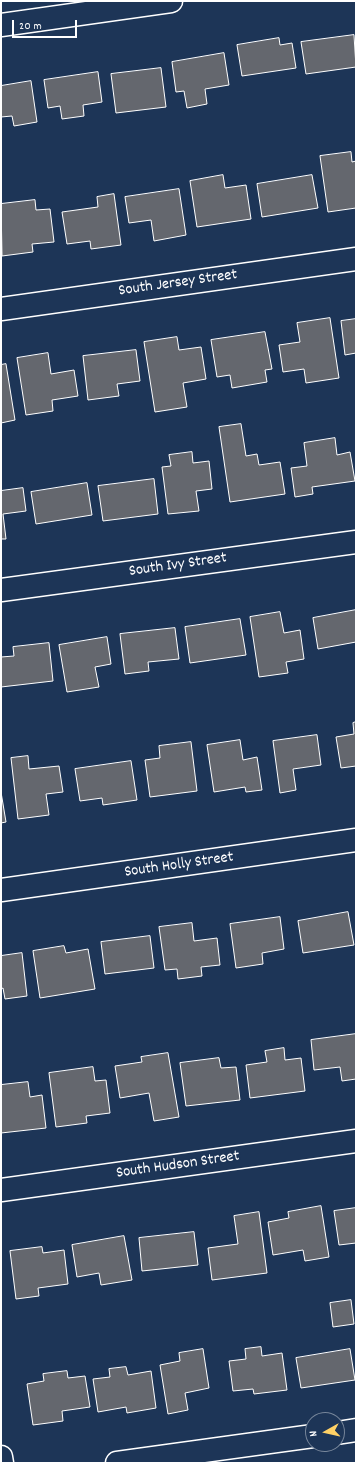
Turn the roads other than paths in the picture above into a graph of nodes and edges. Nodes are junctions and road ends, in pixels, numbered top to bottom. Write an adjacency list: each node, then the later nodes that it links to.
1 (171, 1): 2 (street)
2 (1, 25)
3 (356, 259): 4 (street, South Jersey Street)
4 (1, 309)
5 (356, 542): 6 (street, South Ivy Street)
6 (1, 590)
7 (356, 840): 8 (street, South Holly Street)
8 (1, 890)
9 (356, 1141): 10 (street, South Hudson Street)
10 (1, 1190)
11 (356, 1430): 12 (street)
12 (345, 1431)
13 (305, 1437): 16 (street)
14 (1, 1457): 15 (street)
15 (2, 1463)
16 (117, 1463)

